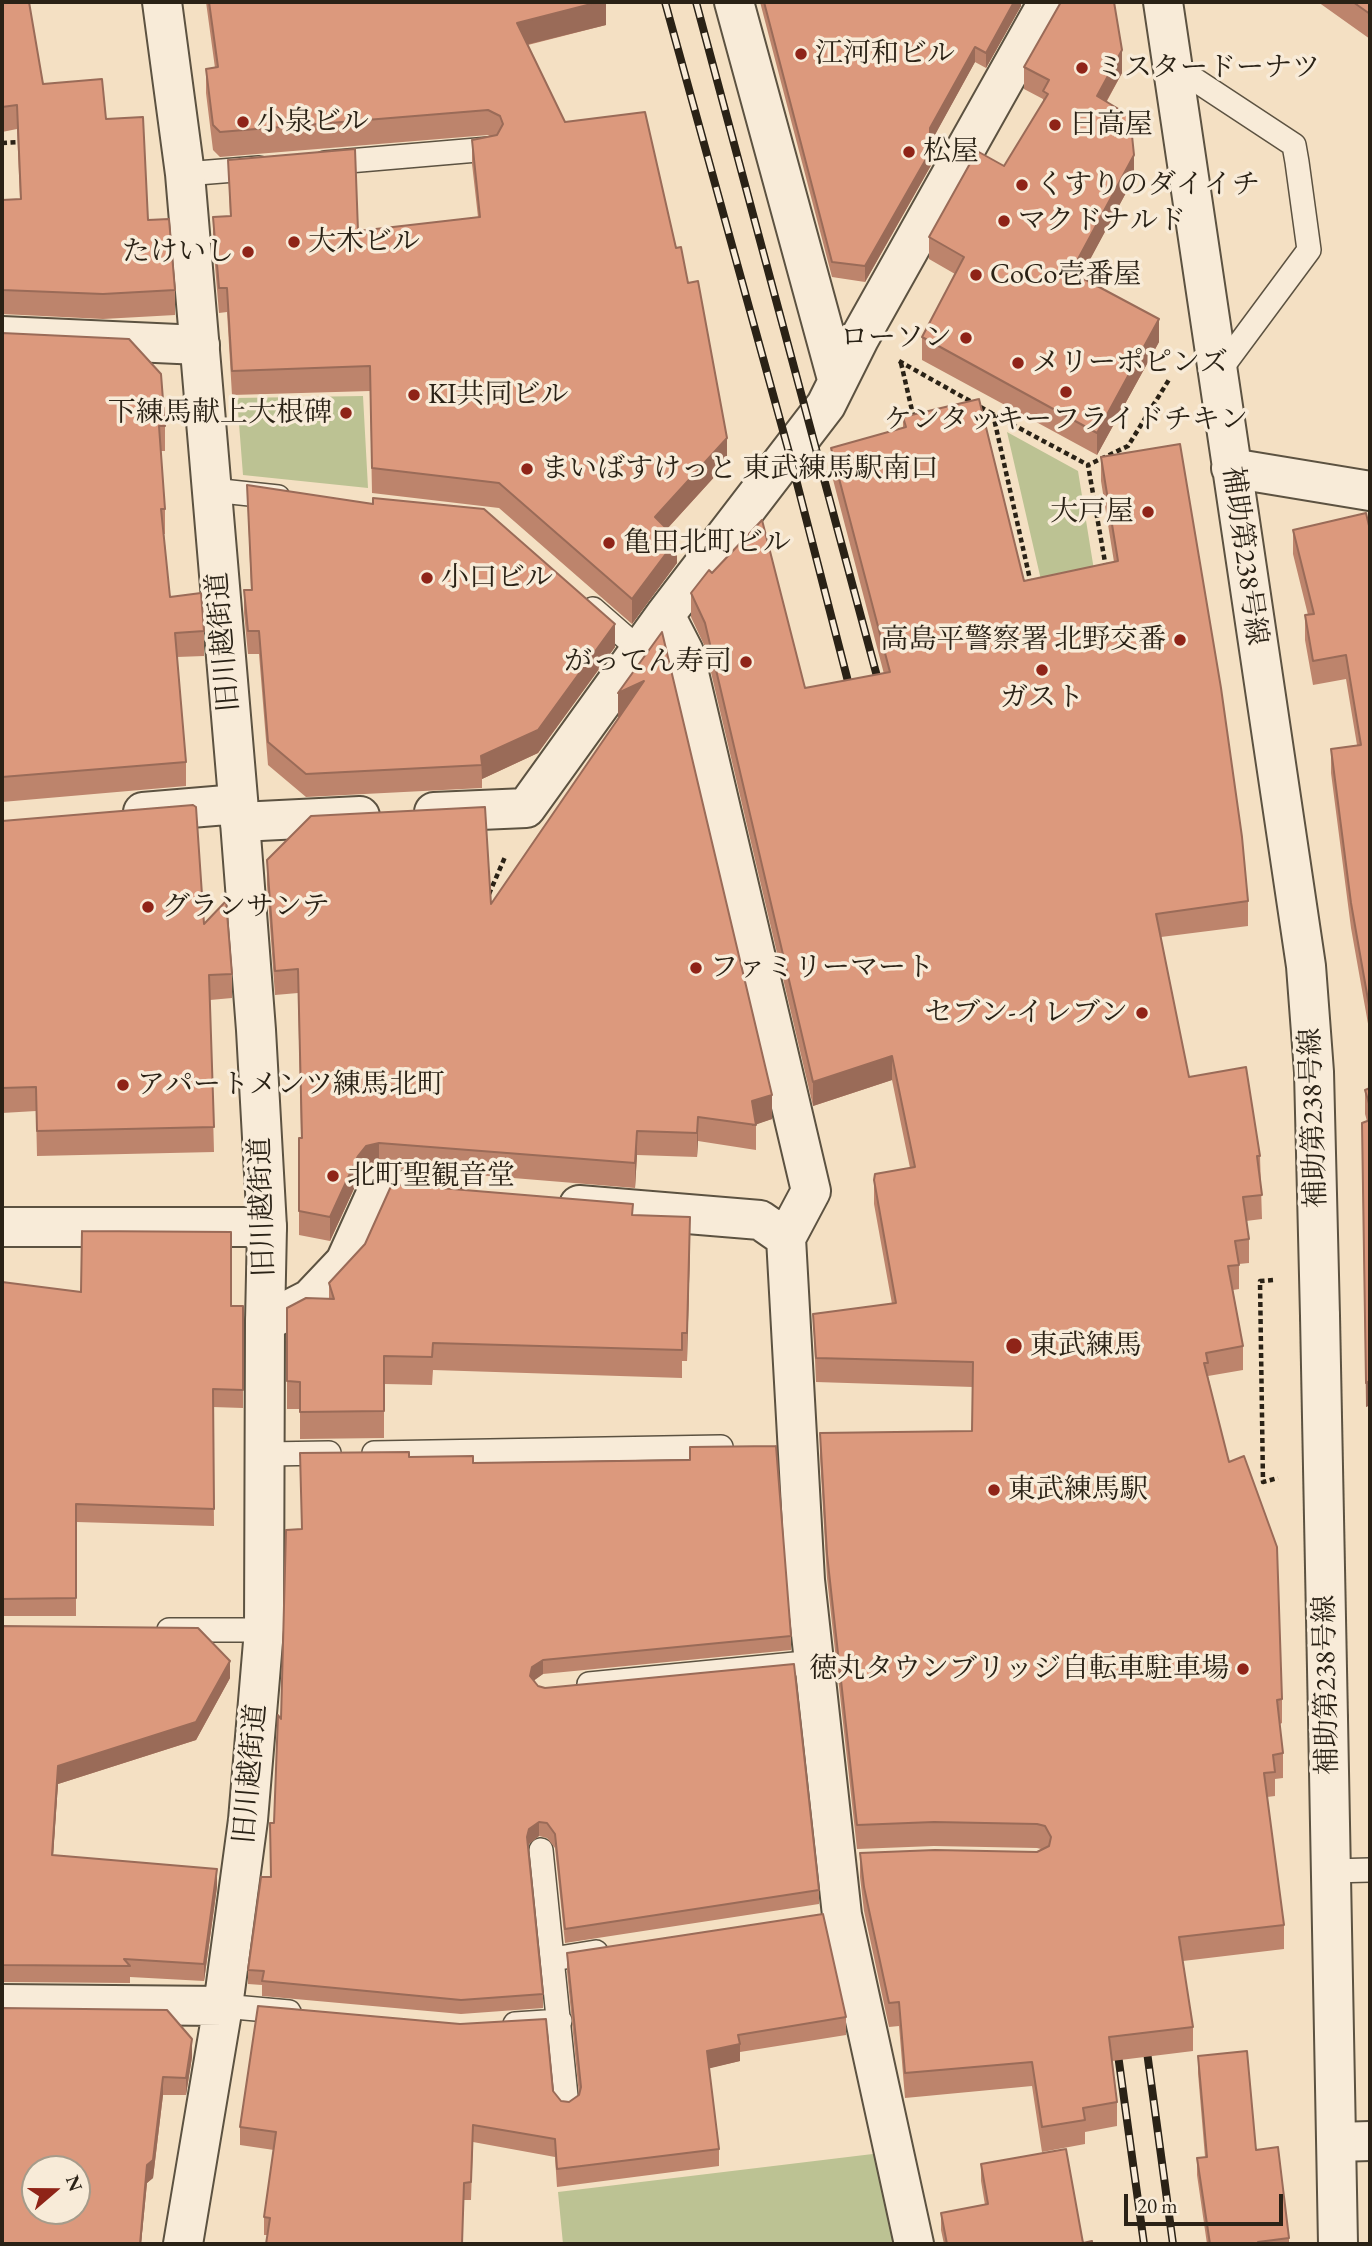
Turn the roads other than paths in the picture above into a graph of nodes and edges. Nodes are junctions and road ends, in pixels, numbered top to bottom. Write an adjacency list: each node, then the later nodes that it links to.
1 (162, 2): 9 (street, 旧川越街道)
2 (734, 2): 13 (street)
3 (1048, 2): 13 (street)
4 (1163, 2): 5 (street, 補助第238号線)
5 (1171, 64): 12 (street, 補助第238号線); 12 (lane)
6 (489, 149): 7 (lane)
7 (309, 164)
8 (281, 166): 9 (lane)
9 (185, 174): 11 (street, 旧川越街道)
10 (2, 336): 11 (street)
11 (200, 345): 15 (street, 旧川越街道)
12 (1217, 374): 14 (street, 補助第238号線)
13 (837, 379): 19 (street)
14 (1231, 468): 16 (street); 37 (street, 補助第238号線, bridge)
15 (212, 489): 17 (lane); 21 (street, 旧川越街道)
16 (1370, 491)
17 (295, 499)
18 (580, 598): 20 (lane)
19 (665, 615): 20 (street); 27 (street)
20 (640, 650): 21 (street)
21 (239, 813): 22 (street); 26 (street, 旧川越街道)
22 (113, 814)
23 (473, 1196): 28 (street)
24 (542, 1202): 27 (street)
25 (2, 1227): 26 (street)
26 (267, 1227): 28 (street, 旧川越街道)
27 (786, 1238): 33 (street)
28 (265, 1322): 30 (street, 旧川越街道)
29 (741, 1447): 30 (lane)
30 (265, 1454): 32 (street, 旧川越街道)
31 (153, 1630): 32 (lane)
32 (264, 1630): 41 (street, 旧川越街道)
33 (815, 1662): 34 (lane); 48 (street)
34 (571, 1686)
35 (541, 1850): 39 (lane)
36 (1370, 1870): 37 (lane)
37 (1330, 1871): 46 (street, 補助第238号線)
38 (622, 1949): 39 (lane)
39 (553, 1959): 43 (lane)
40 (2, 2004): 41 (street)
41 (223, 2006): 42 (lane); 47 (street, 旧川越街道)
42 (305, 2014)
43 (560, 2021): 44 (lane); 45 (lane)
44 (498, 2025)
45 (567, 2106)
46 (1353, 2141): 49 (street, 補助第238号線)
47 (183, 2244)
48 (914, 2244)
49 (1338, 2244)

